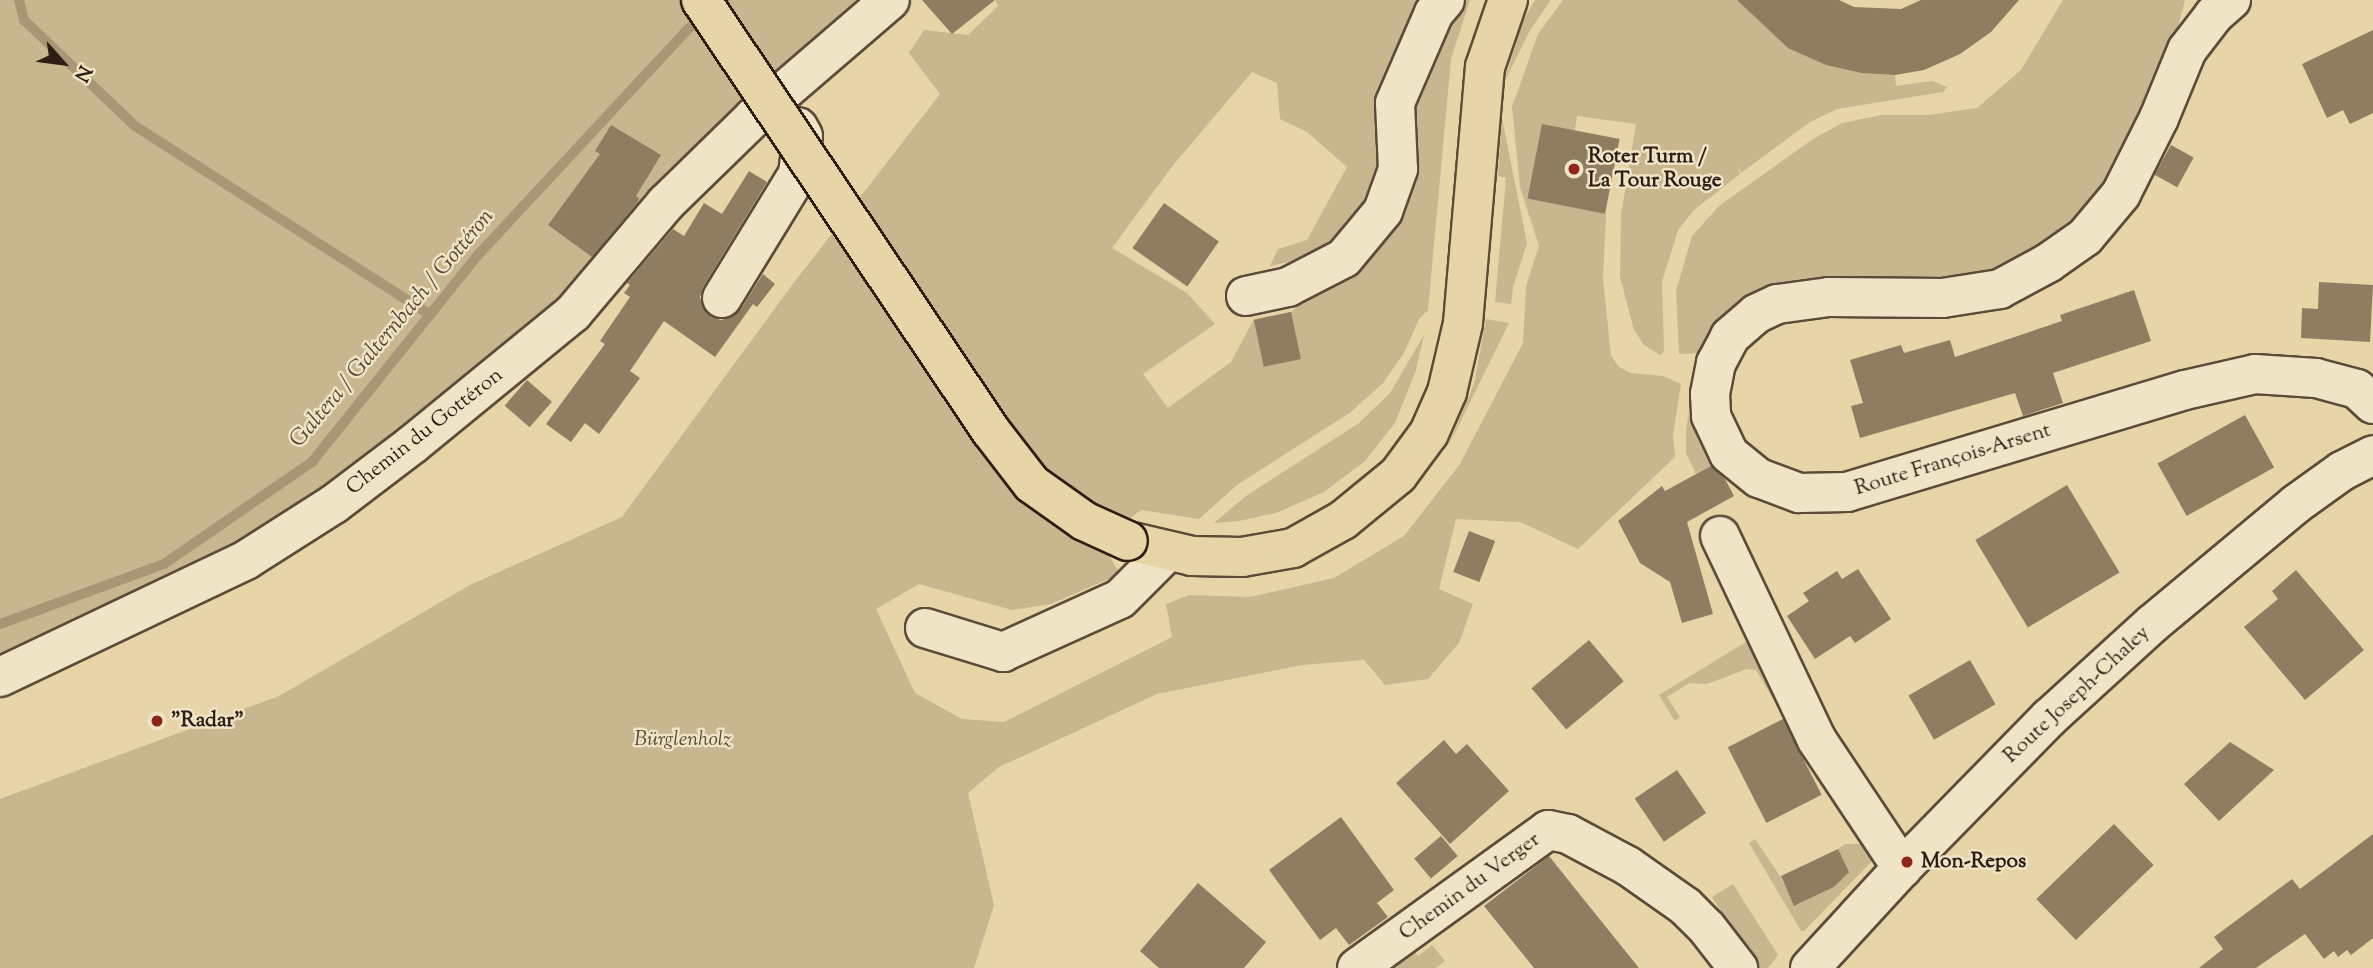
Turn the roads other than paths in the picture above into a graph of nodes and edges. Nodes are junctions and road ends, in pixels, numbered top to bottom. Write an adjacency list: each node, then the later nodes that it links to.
1 (701, 0): 12 (main road, bridge)
2 (890, 0): 6 (street, Chemin du Gottéron)
3 (1445, 0): 7 (street)
4 (1508, 0): 12 (main road)
5 (2231, 0): 9 (street, Route François-Arsent)
6 (781, 94): 8 (street); 14 (street, Chemin du Gottéron)
7 (1246, 296)
8 (722, 298)
9 (2373, 404)
10 (2373, 455): 15 (street, Route Joseph-Chaley)
11 (1720, 536): 15 (street)
12 (1166, 553): 13 (street)
13 (925, 628)
14 (0, 677)
15 (1902, 868): 18 (street, Route Joseph-Chaley)
16 (1357, 968): 17 (street, Chemin du Verger)
17 (1738, 968)
18 (1810, 968)

